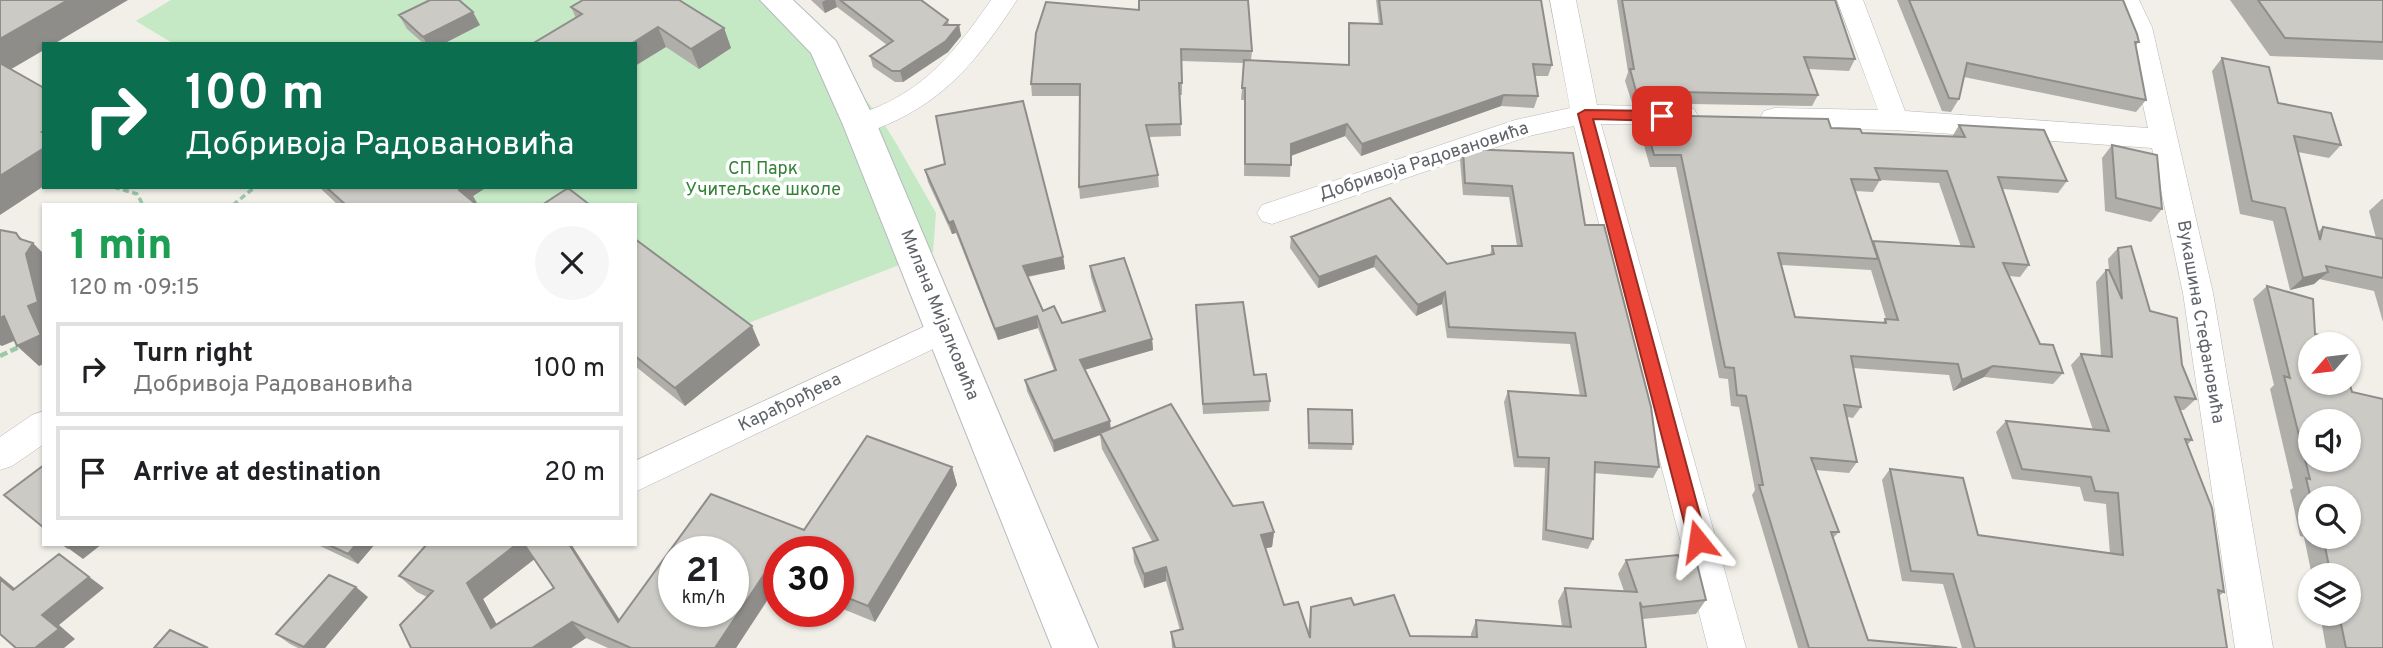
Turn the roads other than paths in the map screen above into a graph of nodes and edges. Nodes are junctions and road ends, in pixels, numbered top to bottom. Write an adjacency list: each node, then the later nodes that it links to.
1 (775, 0): 10 (street, Милана Мијалковића)
2 (1003, 0): 10 (street)
3 (1563, 0): 6 (street)
4 (1850, 0): 9 (street)
5 (2126, 0): 11 (street, Вукашина Стефановића)
6 (1585, 114): 7 (street, Добривоја Радовановића); 12 (street, Добривоја Радовановића); 18 (street)
7 (1706, 117)
8 (1747, 118): 9 (street)
9 (1895, 120): 11 (street)
10 (860, 125): 13 (street, Милана Мијалковића)
11 (2164, 139): 19 (street, Вукашина Стефановића)
12 (1272, 212)
13 (945, 329): 16 (street, Карађорђева); 17 (street, Милана Мијалковића)
14 (42, 426): 15 (street)
15 (0, 456)
16 (637, 476)
17 (1075, 648)
18 (1727, 648)
19 (2254, 648)

